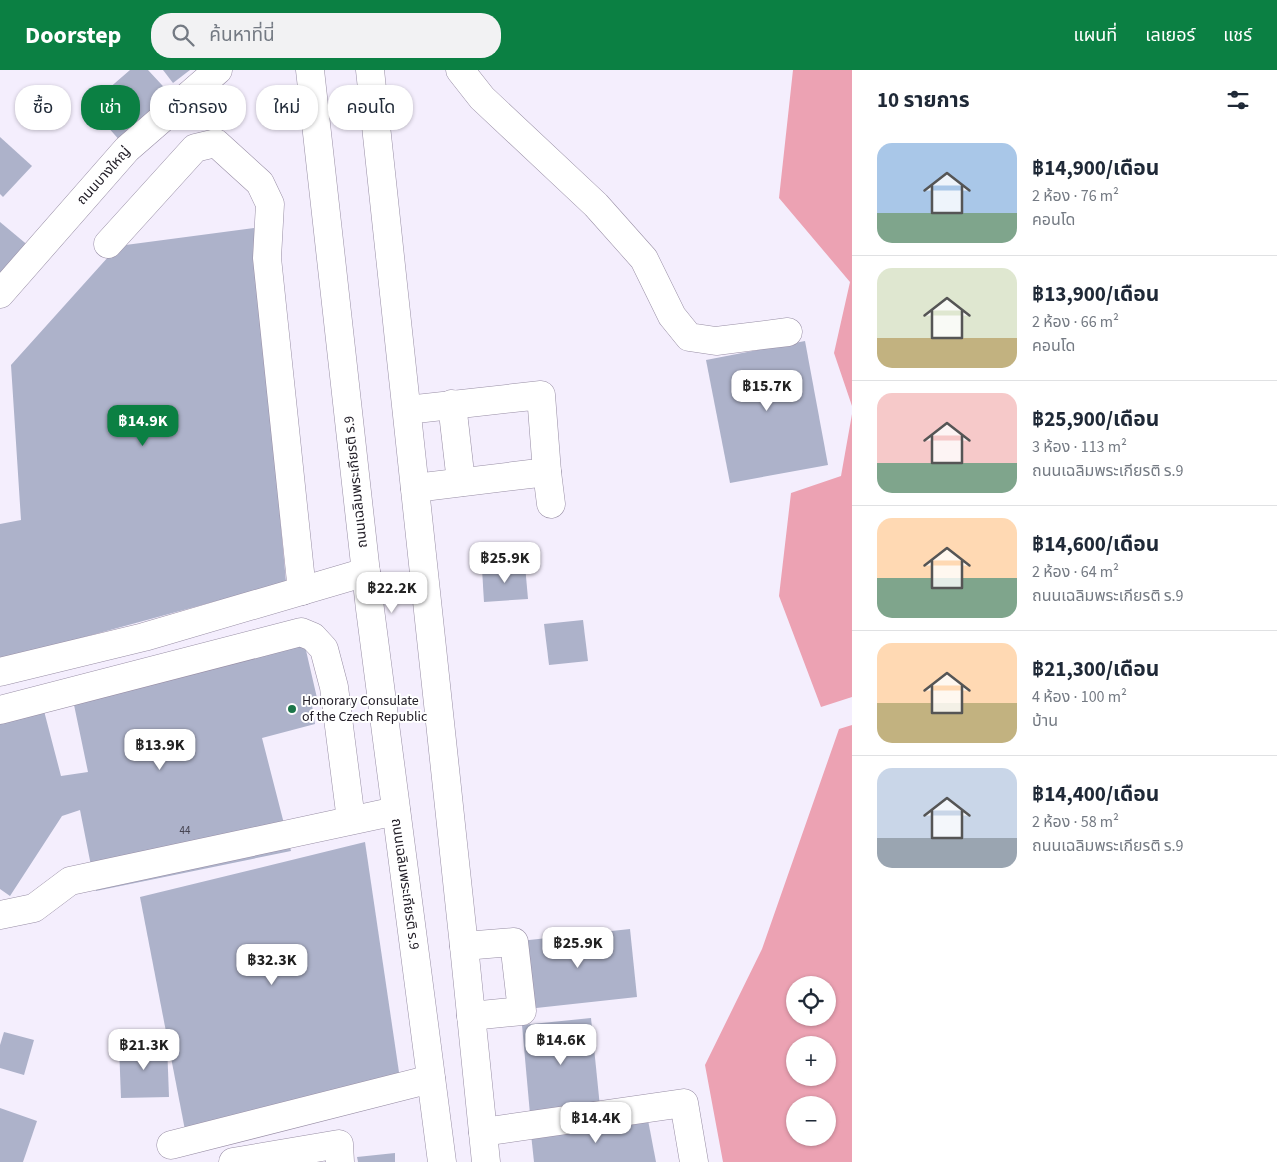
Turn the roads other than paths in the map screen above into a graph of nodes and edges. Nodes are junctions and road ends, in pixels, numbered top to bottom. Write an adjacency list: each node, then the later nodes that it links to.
1 (218, 70): 6 (main road, ถนนบางใหญ่)
2 (310, 70): 14 (main road, ถนนเฉลิมพระเกียรติ ร.9)
3 (370, 70): 9 (main road)
4 (460, 70): 7 (main road)
5 (108, 244): 15 (main road)
6 (0, 294)
7 (788, 332)
8 (452, 404): 9 (main road); 10 (main road); 11 (main road)
9 (406, 410): 12 (main road)
10 (547, 472): 11 (main road); 13 (main road)
11 (461, 482): 12 (main road)
12 (415, 488): 21 (main road)
13 (551, 504)
14 (366, 572): 15 (main road); 18 (main road, ถนนเฉลิมพระเกียรติ ร.9)
15 (302, 590): 16 (main road)
16 (0, 672)
17 (0, 710): 19 (main road)
18 (396, 811): 19 (main road); 23 (main road, ถนนเฉลิมพระเกียรติ ร.9)
19 (351, 820): 20 (main road)
20 (0, 915)
21 (464, 946): 22 (main road); 22 (main road)
22 (471, 1016): 24 (main road)
23 (431, 1079): 25 (main road); 28 (main road, ถนนเฉลิมพระเกียรติ ร.9)
24 (483, 1132): 29 (main road); 30 (main road)
25 (171, 1144)
26 (233, 1162): 27 (main road)
27 (340, 1162)
28 (442, 1162)
29 (486, 1162)
30 (694, 1162)

